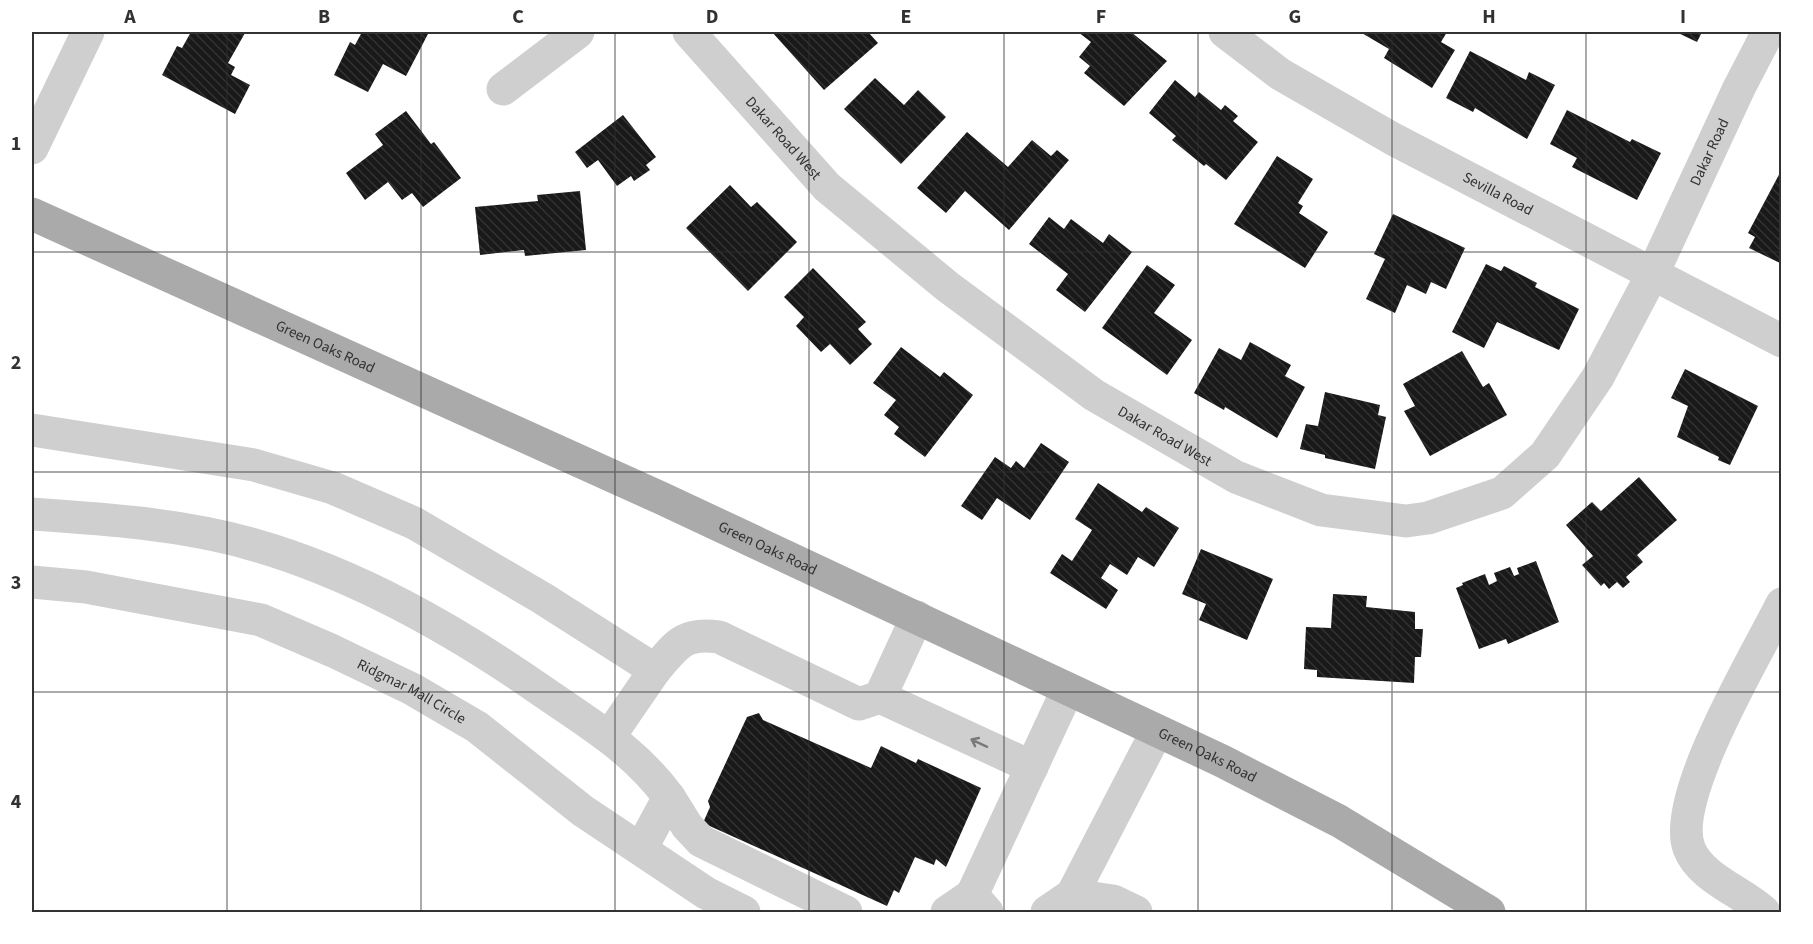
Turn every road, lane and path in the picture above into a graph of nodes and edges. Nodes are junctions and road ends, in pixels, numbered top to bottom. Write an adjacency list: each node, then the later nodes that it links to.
1 (88, 32): 7 (street)
2 (578, 32): 6 (street)
3 (689, 32): 9 (street, Dakar Road West)
4 (1224, 32): 9 (street, Sevilla Road)
5 (1768, 32): 9 (street, Dakar Road)
6 (503, 89)
7 (32, 148)
8 (32, 214): 15 (main road, Green Oaks Road)
9 (1653, 273): 10 (street, Sevilla Road)
10 (1782, 341)
11 (32, 430): 16 (street)
12 (32, 514): 20 (street)
13 (32, 582): 23 (street, Ridgmar Mall Circle)
14 (1782, 604): 30 (street)
15 (917, 616): 17 (main road, Green Oaks Road); 18 (street)
16 (655, 670): 18 (street); 20 (street)
17 (1068, 688): 19 (main road, Green Oaks Road); 21 (street)
18 (880, 697): 21 (street, one-way to 18)
19 (1157, 731): 24 (street); 29 (main road, Green Oaks Road)
20 (609, 737): 22 (street)
21 (1032, 767): 25 (street)
22 (669, 797): 23 (street); 27 (street)
23 (641, 849): 26 (street, Ridgmar Mall Circle)
24 (1060, 904): 28 (street)
25 (969, 907)
26 (744, 912)
27 (846, 912)
28 (1136, 912)
29 (1490, 912)
30 (1764, 912)

